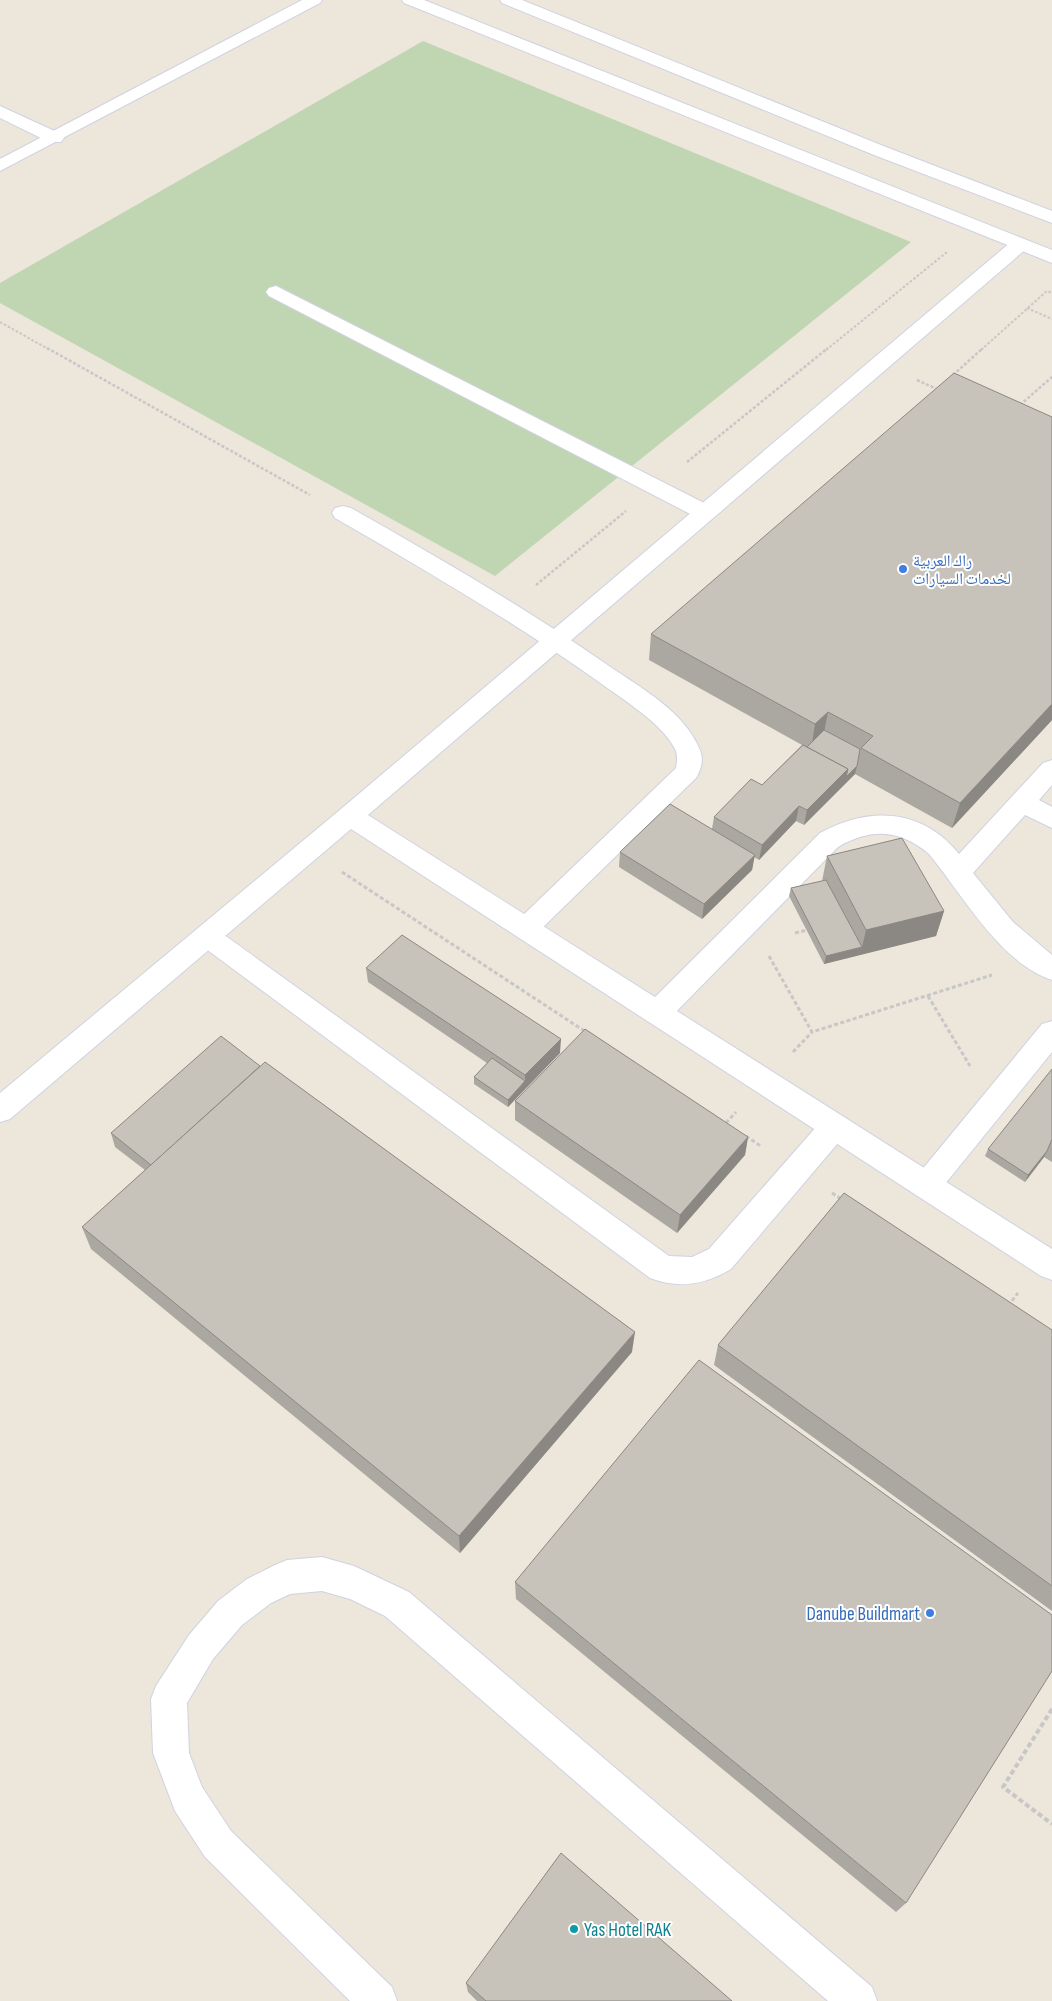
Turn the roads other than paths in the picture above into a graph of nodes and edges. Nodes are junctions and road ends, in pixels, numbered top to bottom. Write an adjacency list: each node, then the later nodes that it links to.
1 (314, 0): 6 (street)
2 (410, 0): 5 (street)
3 (508, 0): 7 (street)
4 (0, 111): 6 (street)
5 (722, 126): 7 (street); 10 (street)
6 (55, 138): 8 (street)
7 (880, 150): 9 (street)
8 (0, 166)
9 (1052, 217)
10 (1019, 245): 11 (street); 13 (street)
11 (1052, 257)
12 (276, 292): 13 (street)
13 (704, 512): 15 (street)
14 (343, 513): 15 (street)
15 (556, 640): 18 (street); 21 (street)
16 (1052, 769): 17 (street)
17 (1022, 802): 19 (street); 20 (street)
18 (350, 816): 21 (street); 22 (street)
19 (1052, 818)
20 (957, 873): 23 (street); 24 (street)
21 (526, 928): 24 (street)
22 (207, 936): 26 (street); 27 (street)
23 (1045, 964)
24 (657, 1013): 27 (street)
25 (1052, 1032): 28 (street)
26 (0, 1110)
27 (834, 1127): 28 (street)
28 (926, 1186): 29 (street)
29 (1052, 1266)
30 (378, 2001): 31 (street)
31 (858, 2001)

